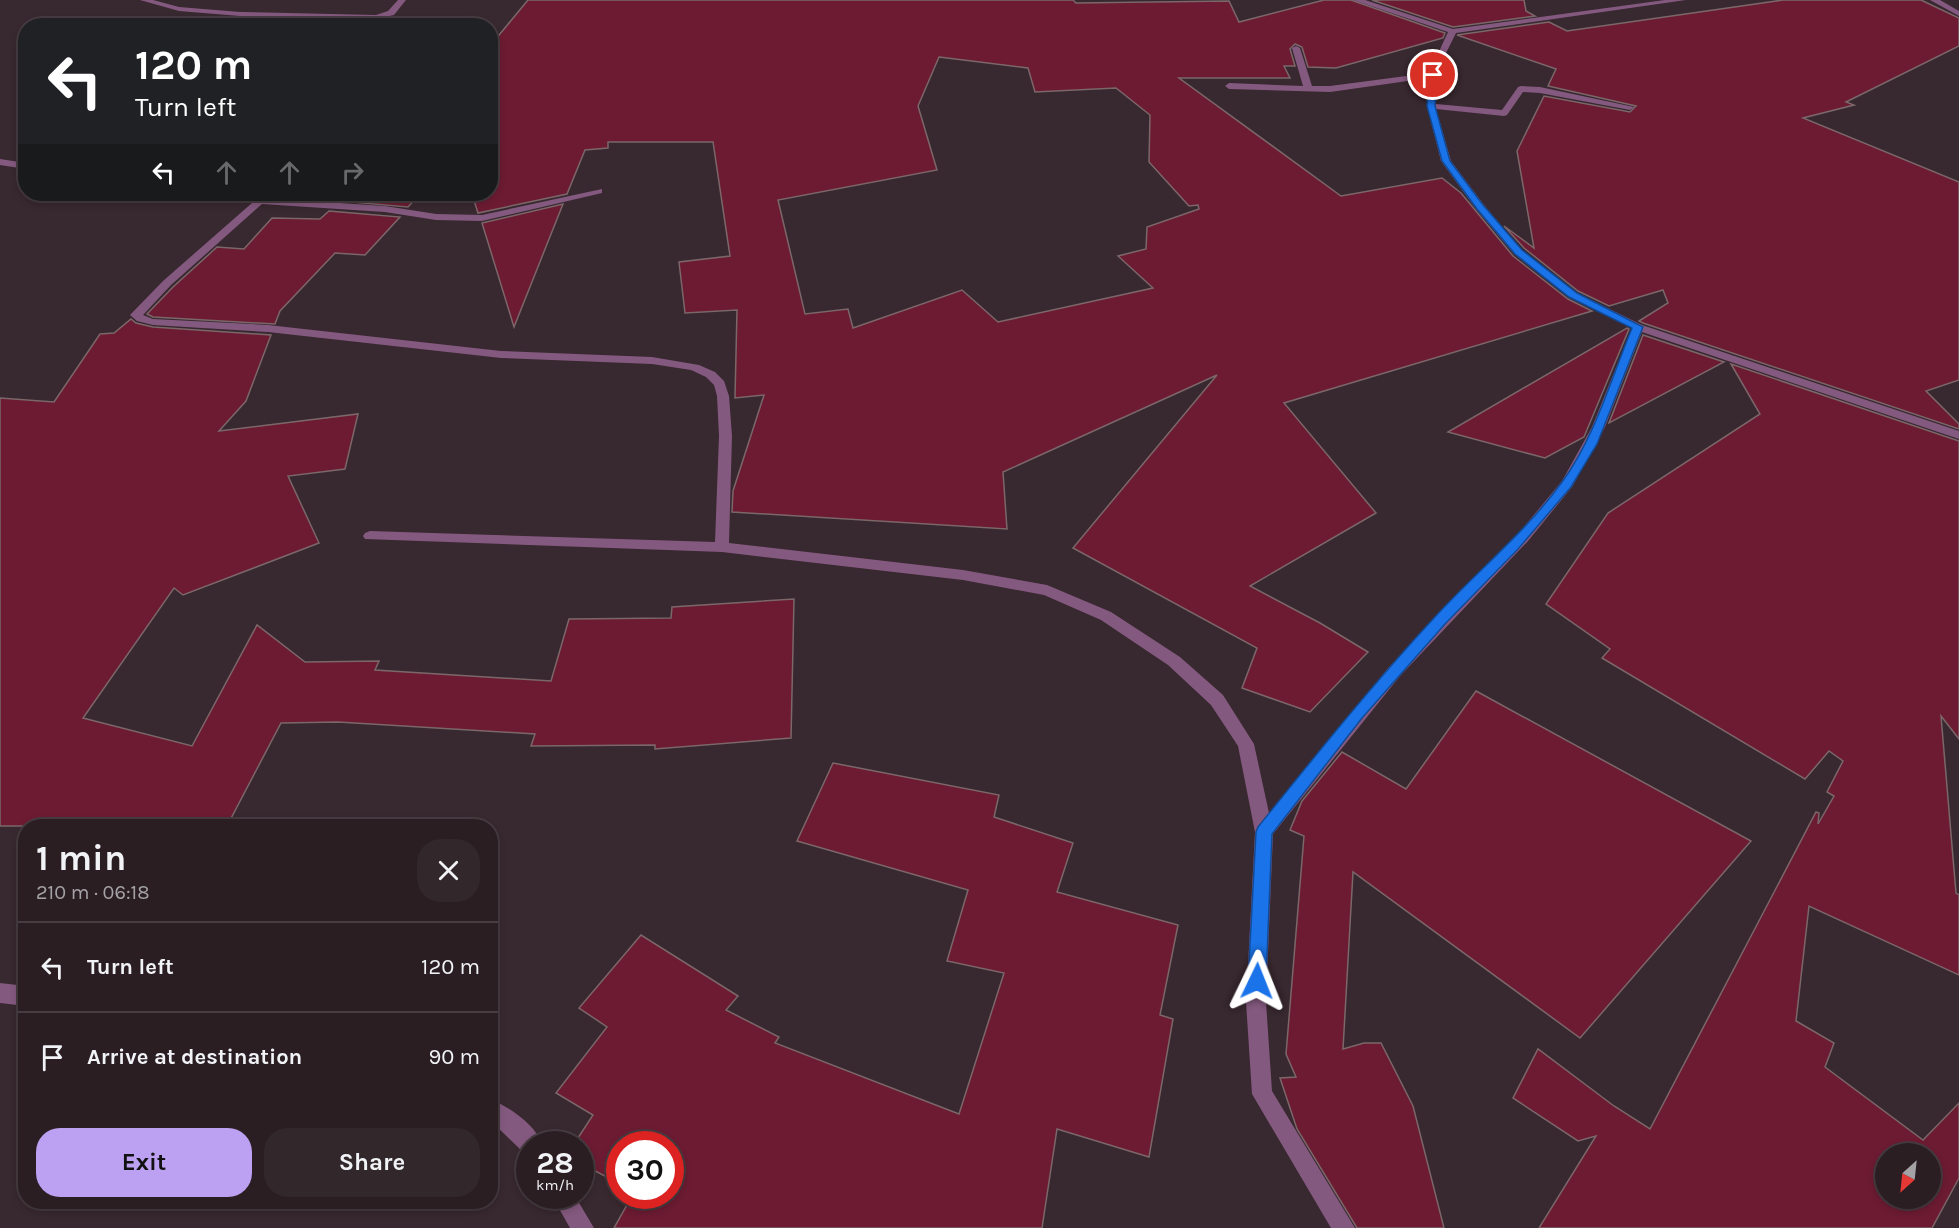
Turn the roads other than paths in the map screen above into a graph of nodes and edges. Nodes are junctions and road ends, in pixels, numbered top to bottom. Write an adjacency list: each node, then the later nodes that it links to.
1 (144, 0): 2 (street)
2 (402, 0)
3 (1357, 0): 7 (street)
4 (1682, 0): 7 (street)
5 (1934, 0): 6 (street)
6 (1959, 15)
7 (1454, 31): 9 (street)
8 (1296, 48): 11 (street)
9 (1433, 75): 11 (street); 12 (street)
10 (1229, 86): 11 (street)
11 (1308, 88)
12 (1431, 106): 13 (street); 18 (street)
13 (1630, 107)
14 (0, 162): 15 (street)
15 (18, 165)
16 (599, 191): 17 (street)
17 (260, 201): 21 (street)
18 (1638, 327): 19 (street); 22 (street)
19 (1959, 435)
20 (370, 536): 21 (street)
21 (722, 547): 22 (street)
22 (1264, 832): 29 (street)
23 (0, 993): 24 (street)
24 (18, 995)
25 (498, 1113): 26 (street)
26 (518, 1131)
27 (572, 1209): 28 (street)
28 (584, 1228)
29 (1344, 1228)

